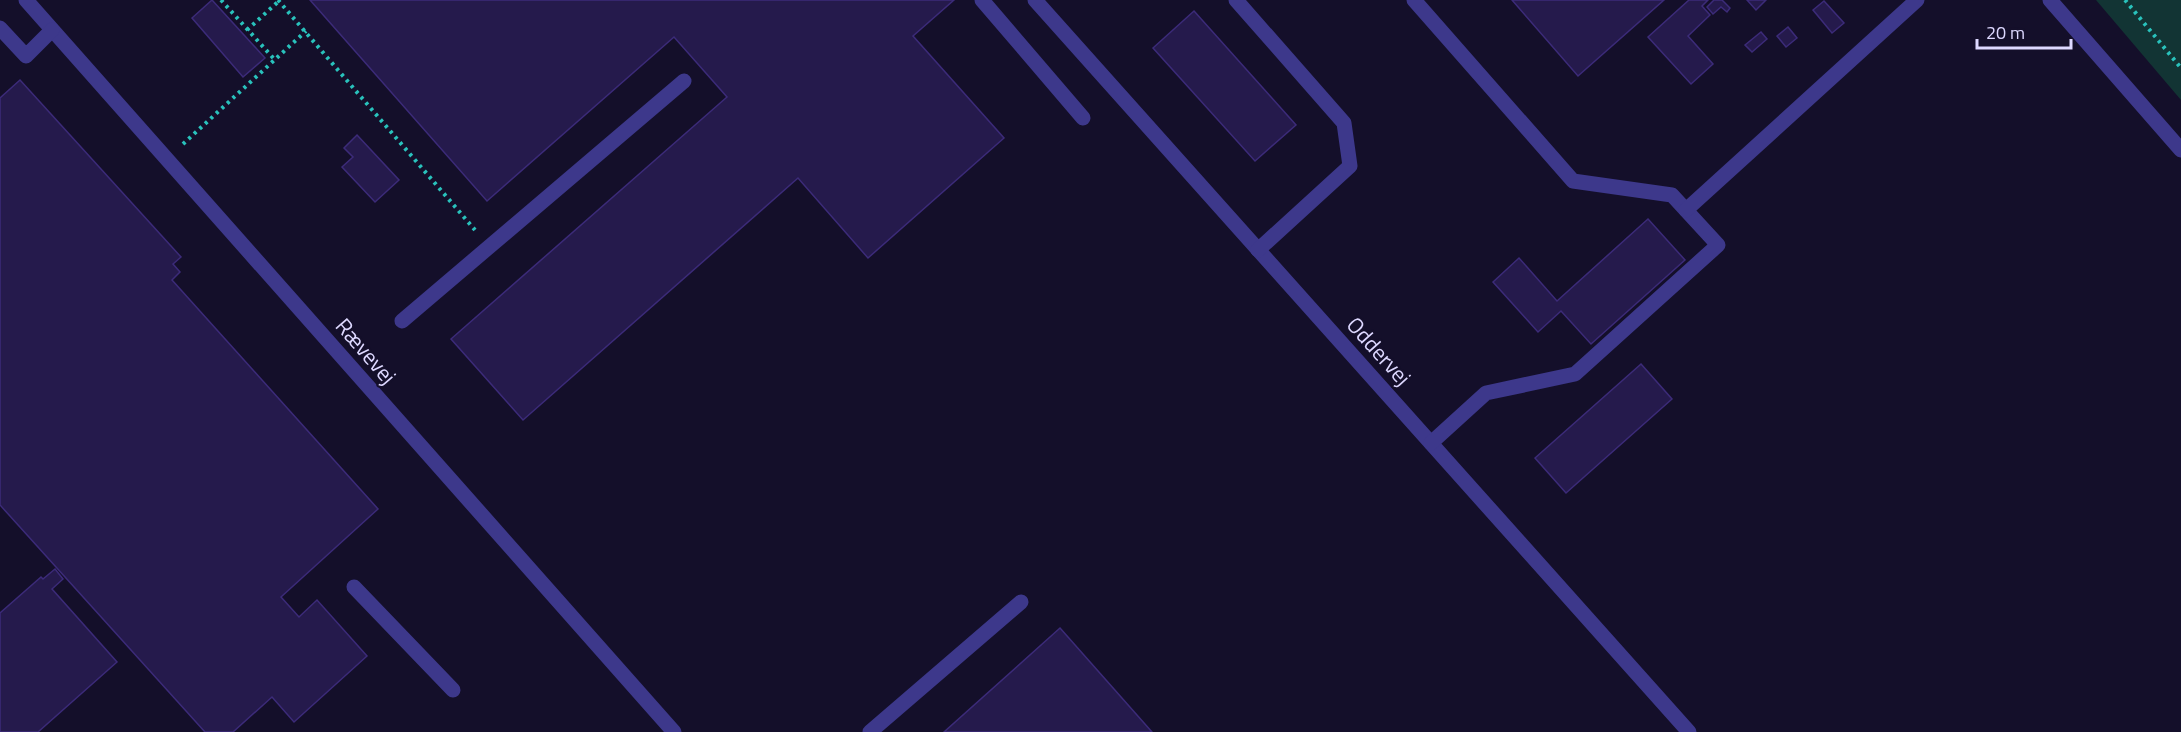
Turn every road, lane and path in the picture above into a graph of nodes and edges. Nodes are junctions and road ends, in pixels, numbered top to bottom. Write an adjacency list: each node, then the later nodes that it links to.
1 (26, 0): 12 (street, Rævevej)
2 (221, 0): 13 (path)
3 (982, 0): 18 (street)
4 (1035, 0): 23 (street, Oddervej)
5 (1236, 0): 23 (street)
6 (1414, 0): 21 (street)
7 (1917, 0): 21 (street)
8 (2050, 0): 19 (street)
9 (2125, 0): 16 (path)
10 (279, 1): 13 (path); 14 (path)
11 (0, 28): 12 (street)
12 (52, 30): 20 (street, Rævevej)
13 (247, 30): 15 (path)
14 (306, 31): 15 (path); 22 (path)
15 (275, 60): 20 (path)
16 (2181, 68)
17 (684, 81): 22 (street)
18 (1083, 118)
19 (2181, 150)
20 (166, 159): 29 (street, Rævevej)
21 (1686, 210): 25 (street)
22 (490, 246): 24 (street)
23 (1258, 250): 25 (street, Oddervej)
24 (402, 321)
25 (1431, 443): 31 (street, Oddervej)
26 (354, 587): 28 (street)
27 (1021, 602): 30 (street)
28 (453, 690)
29 (674, 732)
30 (870, 732)
31 (1689, 732)

